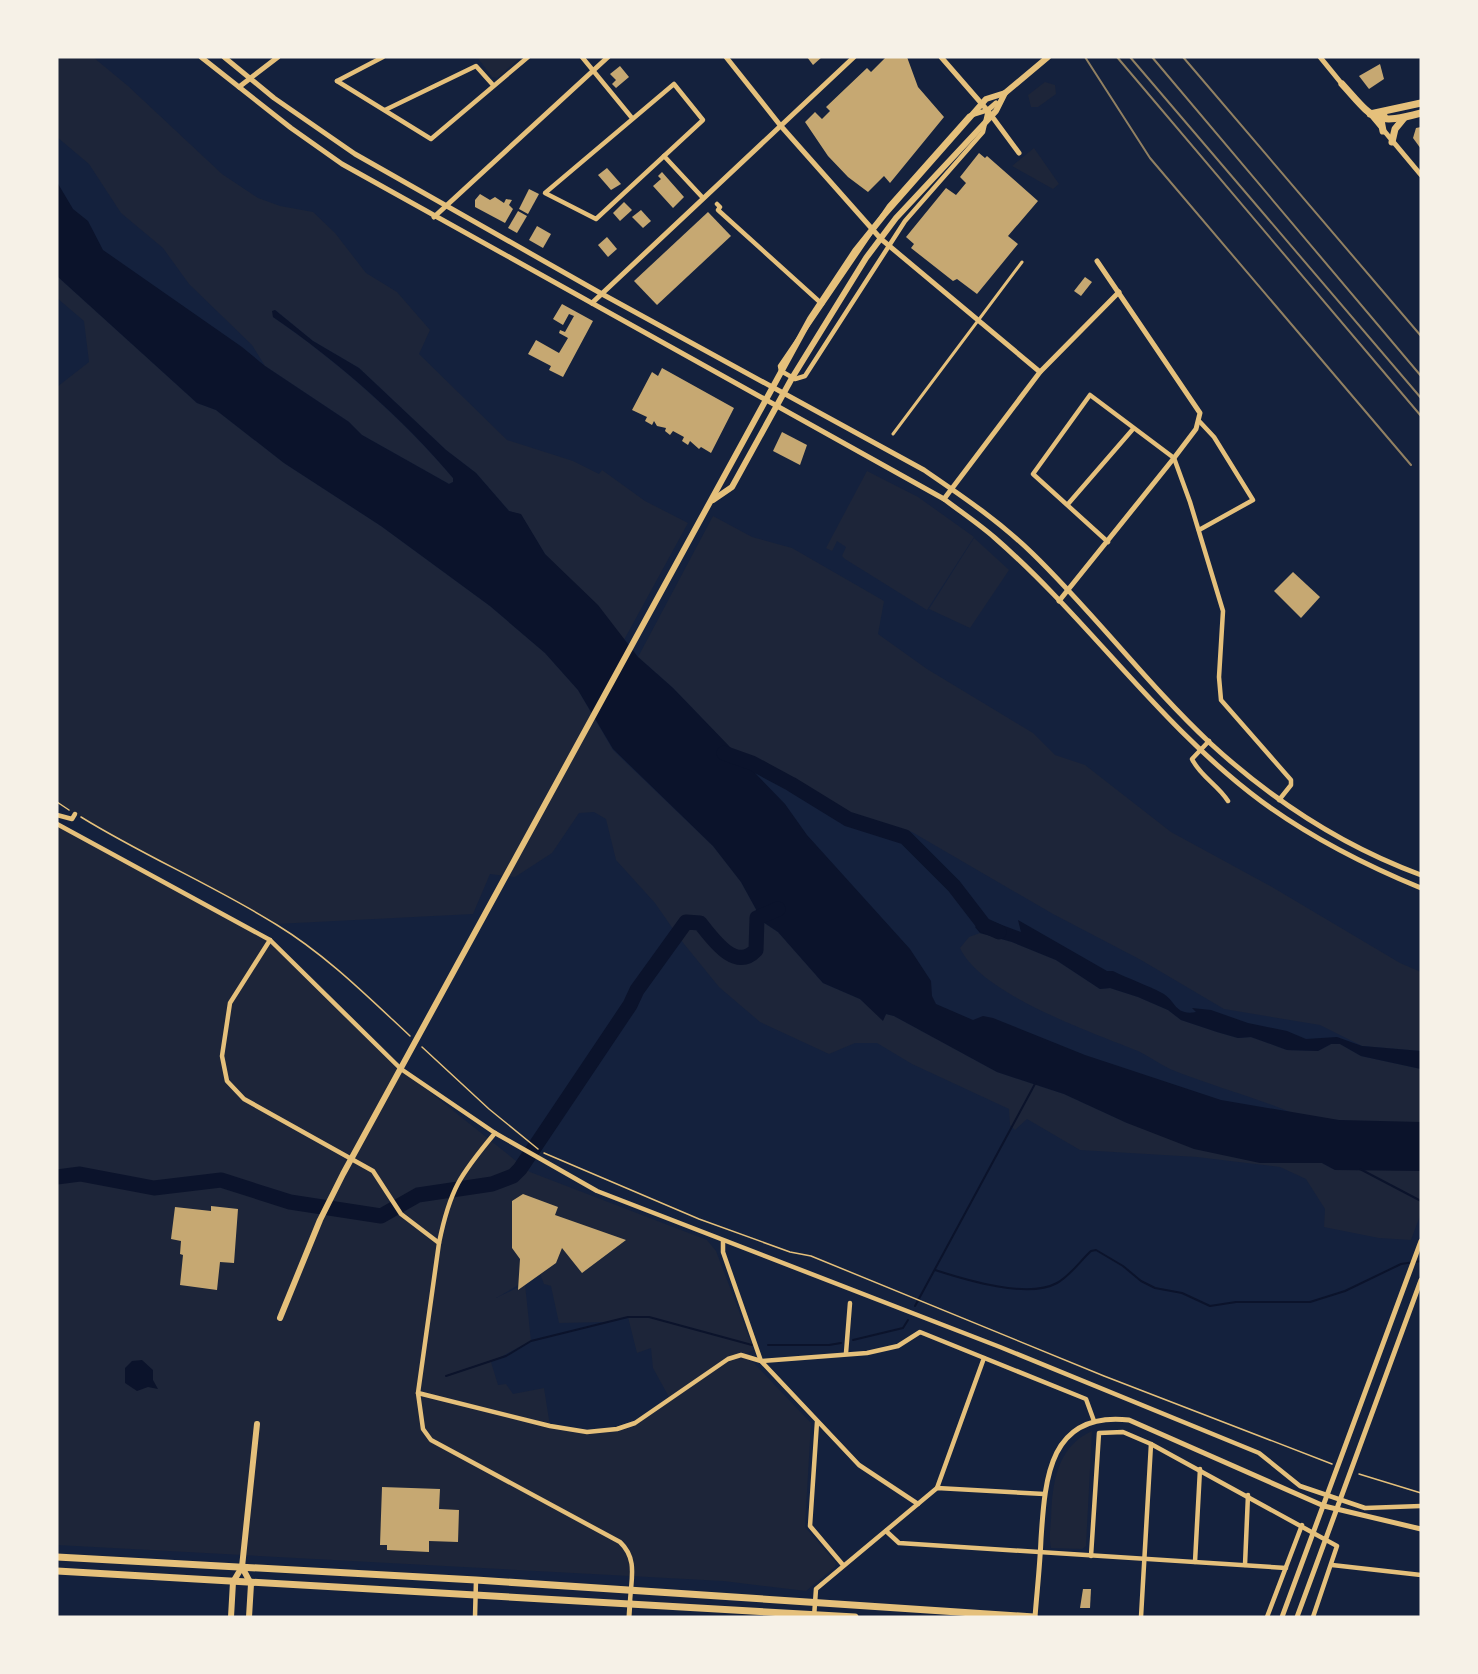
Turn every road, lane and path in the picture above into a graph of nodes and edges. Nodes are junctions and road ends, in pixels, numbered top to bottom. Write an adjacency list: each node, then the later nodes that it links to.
1 (201, 57): 17 (street)
2 (224, 57): 14 (street)
3 (278, 57): 14 (street)
4 (383, 57): 21 (street)
5 (528, 57): 16 (street)
6 (582, 57): 13 (street)
7 (608, 57): 13 (street)
8 (726, 57): 29 (street)
9 (854, 57): 29 (street)
10 (941, 57): 22 (street)
11 (1048, 57): 18 (main road)
12 (1324, 58): 15 (street)
13 (592, 70): 26 (street); 37 (street)
14 (250, 78): 17 (street); 37 (street)
15 (1342, 84): 25 (main road)
16 (493, 85): 21 (street); 21 (street)
17 (239, 87): 38 (street)
18 (1005, 93): 39 (main road); 40 (main road)
19 (1421, 103): 23 (main road)
20 (996, 104): 22 (street)
21 (385, 110)
22 (987, 110): 32 (street); 46 (street); 46 (street)
23 (1386, 112): 25 (main road); 28 (main road)
24 (1421, 113): 27 (main road)
25 (1370, 114): 28 (main road); 30 (street)
26 (632, 118): 33 (street); 33 (street)
27 (1404, 118): 28 (main road); 31 (main road)
28 (1381, 120): 30 (main road)
29 (780, 125): 35 (street); 39 (street)
30 (1383, 131): 31 (street)
31 (1392, 142): 34 (street)
32 (1019, 153)
33 (664, 156): 35 (street)
34 (1421, 175)
35 (703, 198): 44 (street)
36 (717, 204): 46 (street)
37 (445, 206): 38 (street); 44 (street)
38 (434, 216): 45 (street)
39 (872, 230): 40 (street); 48 (main road)
40 (880, 239): 47 (street); 49 (main road)
41 (1097, 261): 43 (street)
42 (1022, 262): 54 (street)
43 (1119, 292): 47 (street); 52 (street)
44 (602, 294): 45 (street); 48 (street)
45 (592, 303): 50 (street)
46 (823, 304)
47 (1040, 372): 56 (street)
48 (772, 386): 49 (street); 50 (main road)
49 (784, 393): 51 (main road); 56 (street)
50 (766, 399): 51 (street); 58 (main road)
51 (777, 406): 57 (street); 58 (main road)
52 (1200, 422): 55 (street); 60 (street)
53 (1133, 429): 55 (street); 59 (street); 59 (street)
54 (893, 434)
55 (1174, 458): 60 (street); 61 (street)
56 (951, 489): 57 (street); 62 (street)
57 (944, 499): 63 (street)
58 (712, 500): 77 (main road)
59 (1068, 504): 61 (street)
60 (1199, 530): 66 (street)
61 (1107, 542): 62 (street)
62 (1068, 591): 63 (street); 64 (street)
63 (1059, 600): 65 (street)
64 (1209, 741): 65 (street); 66 (street)
65 (1202, 749): 67 (street); 73 (street)
66 (1279, 800): 72 (street)
67 (1228, 801)
68 (57, 802): 69 (path)
69 (75, 814): 70 (street); 75 (path)
70 (57, 815)
71 (57, 824): 74 (street)
72 (1421, 875)
73 (1421, 888)
74 (270, 940): 77 (street); 81 (street)
75 (412, 1038)
76 (420, 1046): 93 (path)
77 (401, 1069): 78 (street); 84 (main road)
78 (495, 1134): 79 (street); 81 (street)
79 (723, 1241): 87 (street); 102 (street)
80 (1421, 1241): 101 (street)
81 (439, 1243): 88 (street)
82 (1421, 1280): 103 (street)
83 (850, 1303): 85 (street)
84 (280, 1318)
85 (846, 1353): 86 (street); 87 (street)
86 (984, 1358): 89 (street); 96 (street)
87 (761, 1360): 88 (street); 90 (street)
88 (418, 1392): 122 (street)
89 (1094, 1421): 98 (street); 101 (street)
90 (817, 1422): 100 (street); 113 (street)
91 (257, 1424): 115 (main road)
92 (1151, 1443): 94 (street); 108 (street); 110 (street)
93 (1334, 1465)
94 (1200, 1469): 99 (street); 111 (street)
95 (1354, 1473): 97 (path)
96 (937, 1488): 98 (street); 100 (street)
97 (1421, 1493)
98 (1044, 1494): 107 (street)
99 (1248, 1495): 104 (street); 114 (street)
100 (918, 1504): 106 (street)
101 (1324, 1506): 103 (street); 136 (street)
102 (1421, 1506)
103 (1338, 1510): 105 (street); 137 (street)
104 (1302, 1525): 112 (street); 116 (street)
105 (1421, 1529)
106 (886, 1531): 107 (street); 113 (street)
107 (1041, 1552): 108 (street); 133 (street)
108 (1091, 1556): 110 (street)
109 (57, 1557): 115 (main road)
110 (1144, 1558): 111 (street); 134 (street)
111 (1195, 1562): 114 (street)
112 (1332, 1564): 118 (street); 138 (street)
113 (843, 1565): 125 (street)
114 (1245, 1565): 116 (street)
115 (242, 1568): 119 (main road); 120 (main road); 121 (main road)
116 (1286, 1568): 135 (street)
117 (57, 1571): 120 (main road)
118 (1421, 1575)
119 (476, 1580): 122 (main road); 123 (street)
120 (233, 1582): 121 (main road); 128 (main road)
121 (251, 1584): 123 (main road); 129 (main road)
122 (631, 1591): 124 (street); 125 (main road)
123 (476, 1595): 124 (main road); 130 (street)
124 (630, 1602): 126 (main road); 131 (street)
125 (814, 1604): 127 (street); 133 (main road)
126 (765, 1614): 127 (main road)
127 (814, 1616): 132 (main road)
128 (231, 1617)
129 (249, 1617)
130 (476, 1617)
131 (629, 1617)
132 (855, 1617)
133 (1035, 1617)
134 (1141, 1617)
135 (1267, 1617)
136 (1282, 1617)
137 (1297, 1617)
138 (1313, 1617)

